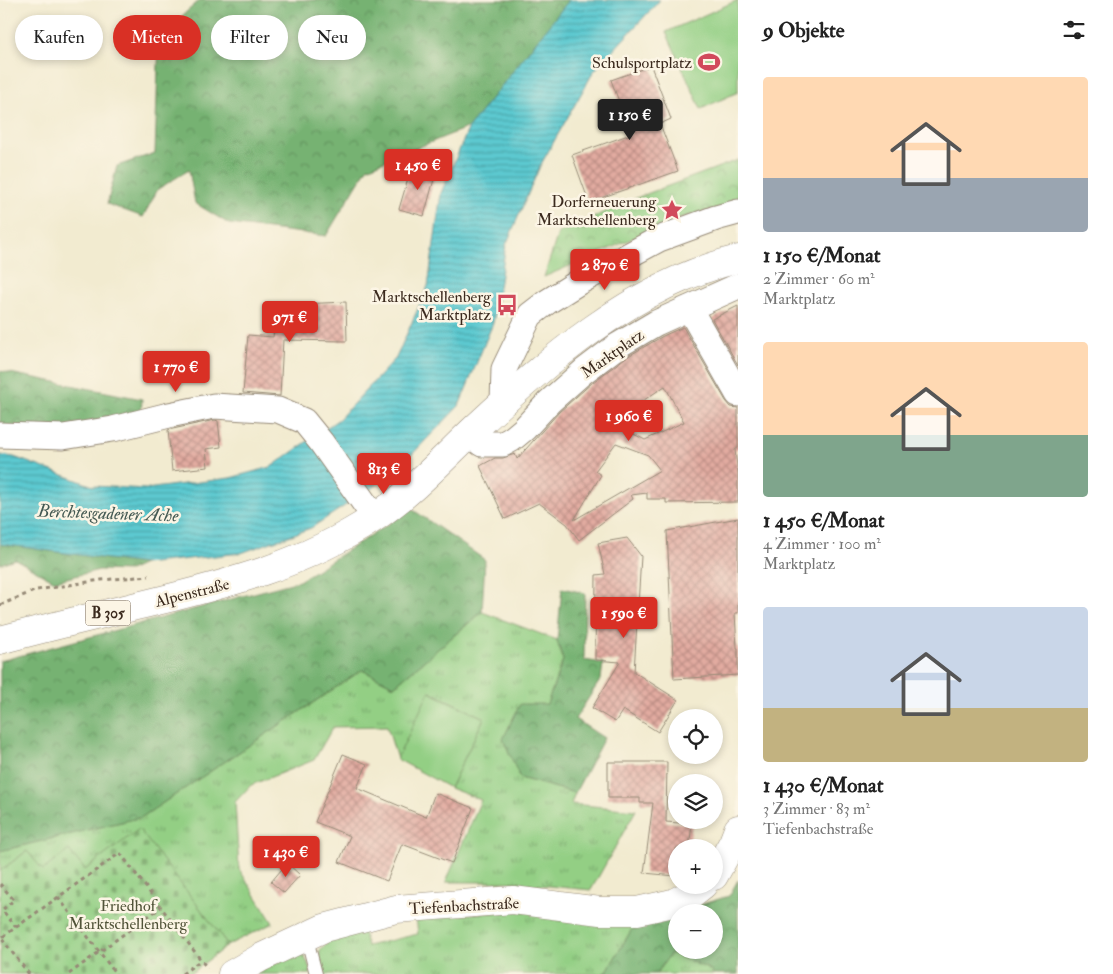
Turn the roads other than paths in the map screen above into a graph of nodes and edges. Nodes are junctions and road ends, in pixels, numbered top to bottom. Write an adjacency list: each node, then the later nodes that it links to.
1 (738, 212): 6 (street)
2 (738, 259): 6 (main road, B 305)
3 (738, 286): 4 (street, Marktplatz)
4 (689, 308): 5 (street); 7 (street, Marktplatz)
5 (738, 394)
6 (502, 403): 7 (main road, B 305)
7 (470, 434): 9 (main road, B 305)
8 (0, 435): 9 (street)
9 (375, 518): 10 (main road, Alpenstraße / B 305)
10 (0, 640)
11 (738, 829): 12 (main road)
12 (723, 859)
13 (690, 894): 14 (main road, Tiefenbachstraße)
14 (306, 935): 15 (main road, Tiefenbachstraße); 16 (lane)
15 (219, 971)
16 (316, 974)

